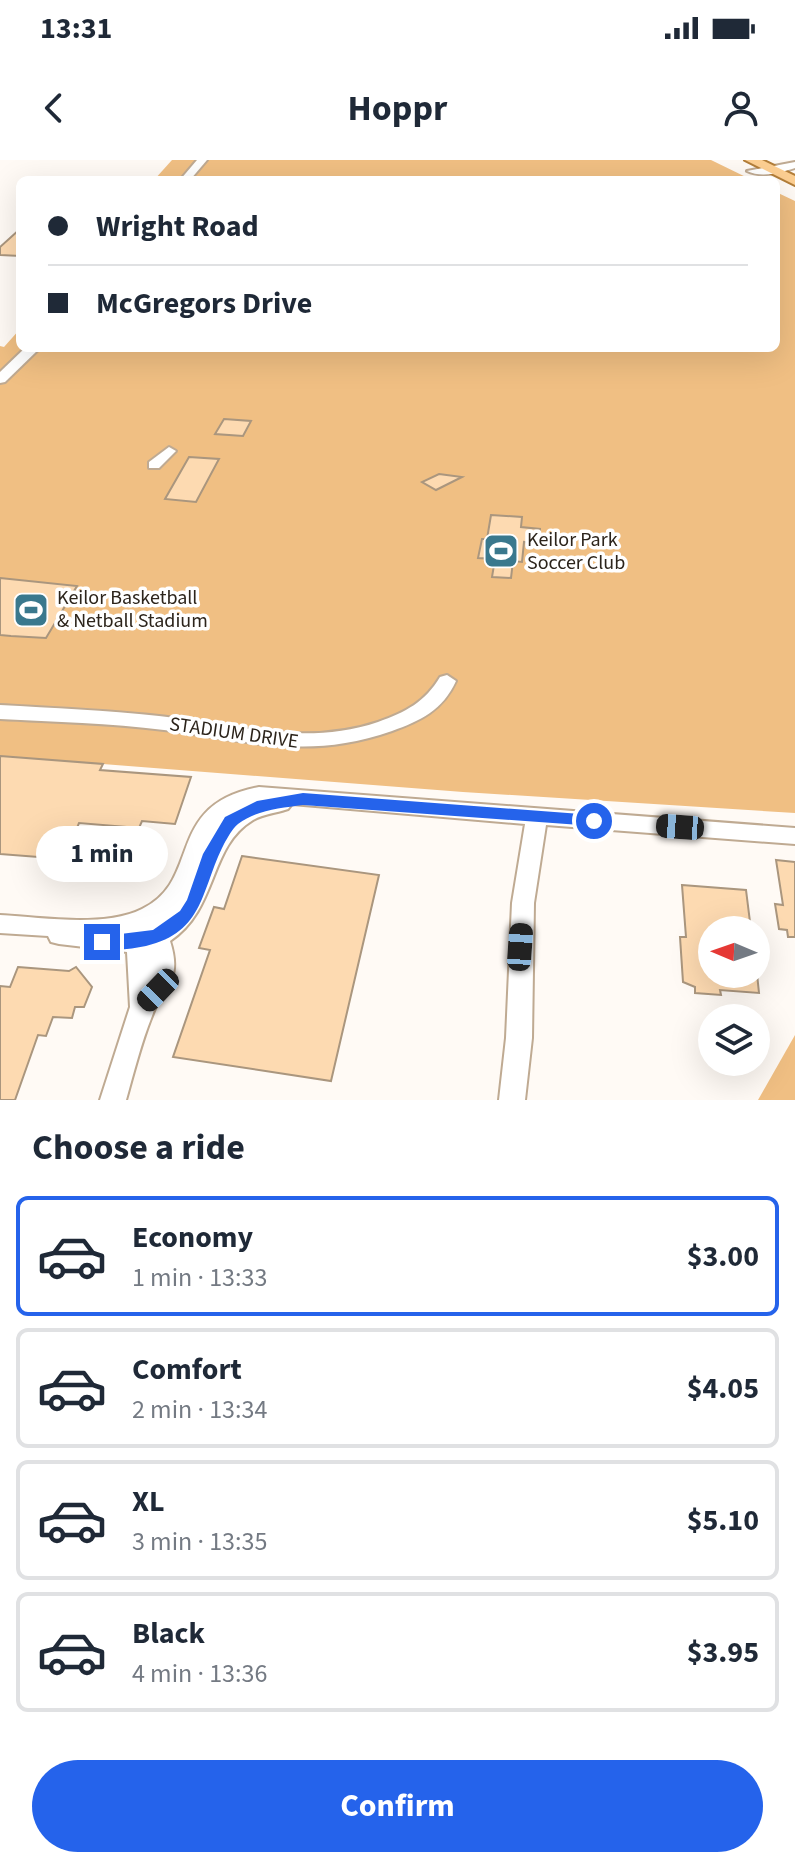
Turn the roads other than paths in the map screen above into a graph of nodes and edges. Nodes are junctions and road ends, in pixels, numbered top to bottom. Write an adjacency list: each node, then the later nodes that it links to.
1 (202, 160): 5 (street)
2 (735, 162): 4 (main road)
3 (794, 163): 4 (street)
4 (767, 169): 6 (main road)
5 (188, 176)
6 (795, 181)
7 (29, 352): 8 (street)
8 (0, 379)
9 (169, 451): 10 (street)
10 (154, 465)
11 (447, 681): 12 (street, STADIUM DRIVE)
12 (0, 712)
13 (537, 816): 14 (street); 16 (street); 18 (street)
14 (795, 836)
15 (2, 924): 16 (street)
16 (149, 931): 17 (street)
17 (113, 1100)
18 (512, 1100)

